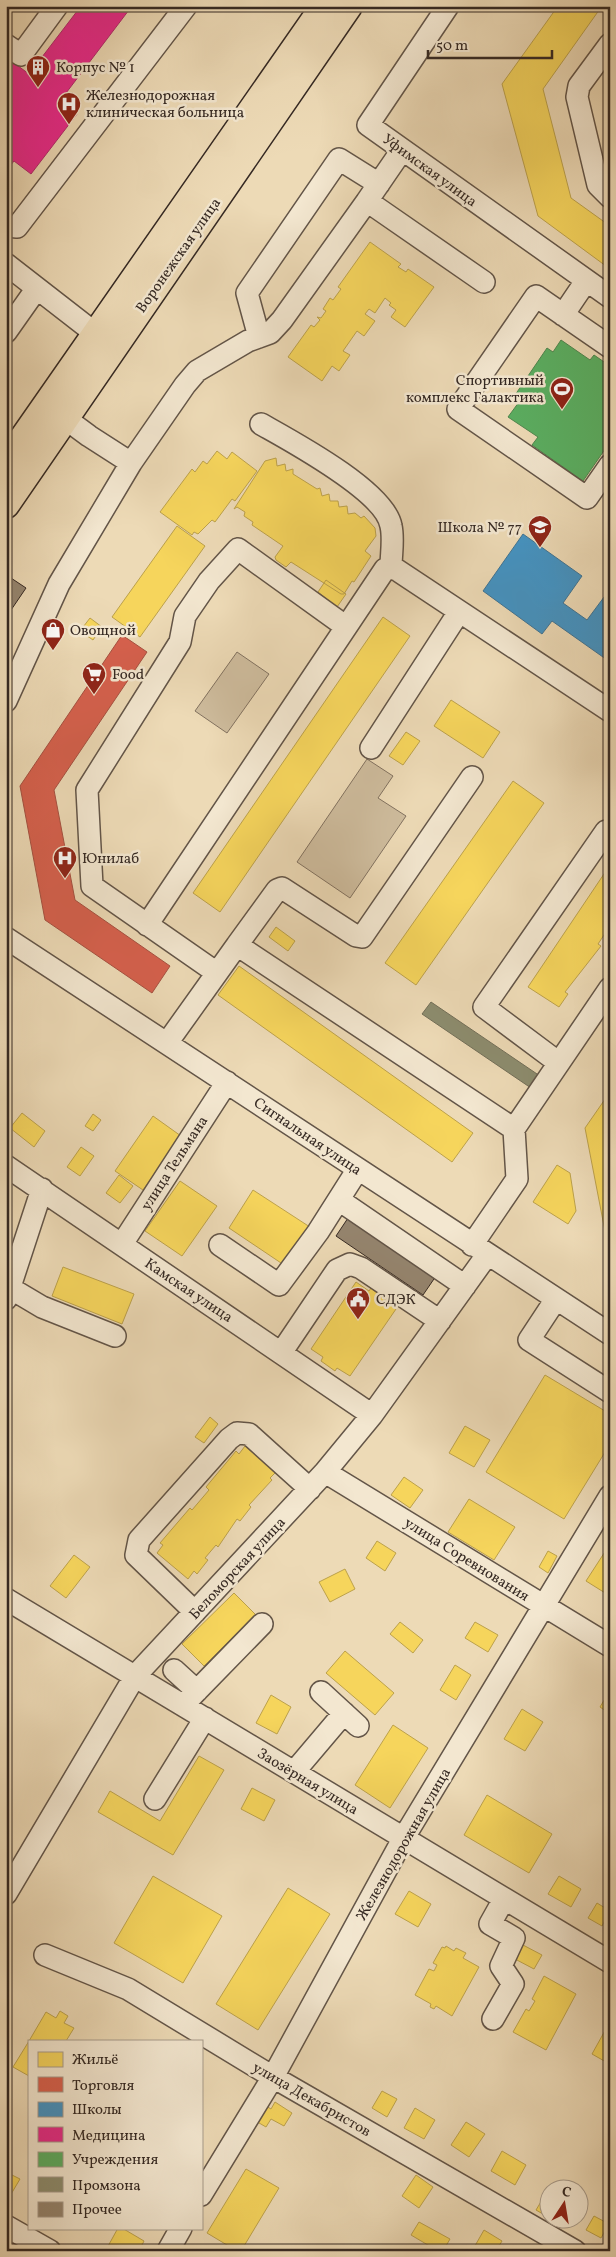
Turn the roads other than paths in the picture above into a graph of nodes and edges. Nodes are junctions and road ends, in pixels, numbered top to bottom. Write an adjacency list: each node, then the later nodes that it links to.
1 (57, 6): 5 (street)
2 (186, 6): 11 (street)
3 (448, 6): 7 (street, Уфимская улица)
4 (338, 8): 19 (main road, Воронежская улица); 22 (main road, Воронежская улица)
5 (6, 44)
6 (610, 44): 9 (street)
7 (402, 150): 8 (street); 13 (street, Уфимская улица)
8 (379, 184): 10 (street); 20 (street)
9 (610, 197)
10 (367, 201): 14 (street); 20 (street)
11 (6, 226)
12 (6, 265): 15 (street)
13 (586, 281): 16 (street, Уфимская улица); 17 (street)
14 (484, 282)
15 (37, 288): 18 (street); 19 (street)
16 (610, 297)
17 (563, 315): 21 (street); 26 (street)
18 (6, 332)
19 (96, 334): 24 (main road, Воронежская улица)
20 (259, 337): 25 (street)
21 (610, 347)
22 (66, 419): 25 (street); 27 (main road, Воронежская улица)
23 (261, 424): 28 (street)
24 (6, 462)
25 (131, 463): 31 (street)
26 (610, 465)
27 (6, 505)
28 (391, 568): 29 (street); 30 (street)
29 (459, 612): 32 (street); 33 (street)
30 (346, 626): 36 (street); 36 (street)
31 (6, 701)
32 (610, 711)
33 (371, 748)
34 (472, 777): 38 (street)
35 (606, 831): 42 (street)
36 (147, 925): 39 (street)
37 (6, 938): 41 (street, Сигнальная улица)
38 (237, 945): 39 (street); 44 (street)
39 (217, 973): 41 (street)
40 (610, 988): 42 (street)
41 (167, 1043): 43 (street, Сигнальная улица)
42 (559, 1063): 44 (street)
43 (227, 1082): 46 (street, Сигнальная улица); 49 (street, улица Тельмана)
44 (514, 1129): 51 (street, Беломорская улица)
45 (6, 1166): 47 (street, Камская улица)
46 (358, 1169): 48 (street); 51 (street, Сигнальная улица)
47 (42, 1189): 49 (street, Камская улица); 53 (street)
48 (339, 1200): 50 (street); 52 (street)
49 (122, 1244): 58 (street, Камская улица)
50 (220, 1245)
51 (480, 1250): 52 (street, Беломорская улица); 54 (street, Сигнальная улица)
52 (465, 1286): 55 (street, Беломорская улица)
53 (8, 1294): 57 (street)
54 (556, 1299): 56 (street, Сигнальная улица); 59 (street)
55 (440, 1321): 58 (street); 60 (street, Беломорская улица)
56 (610, 1334)
57 (115, 1336)
58 (281, 1353): 60 (street, Камская улица)
59 (610, 1392)
60 (372, 1415): 61 (street, Беломорская улица)
61 (325, 1472): 62 (street, Беломорская улица); 65 (street, улица Соревнования)
62 (310, 1489): 66 (street, Беломорская улица); 66 (street)
63 (610, 1496): 65 (street, Железнодорожная улица)
64 (6, 1599): 70 (street, Заозёрная улица)
65 (544, 1606): 68 (street, улица Соревнования); 76 (street, Железнодорожная улица)
66 (195, 1612): 70 (street, Беломорская улица)
67 (262, 1624): 72 (street)
68 (610, 1646)
69 (174, 1670): 72 (street)
70 (135, 1676): 72 (street, Заозёрная улица); 77 (street, Беломорская улица)
71 (321, 1692): 74 (street)
72 (190, 1698): 73 (street, Заозёрная улица)
73 (205, 1718): 74 (street, Заозёрная улица); 75 (street)
74 (294, 1772): 76 (street, Заозёрная улица)
75 (155, 1799)
76 (404, 1839): 78 (street, Заозёрная улица); 82 (street, Железнодорожная улица)
77 (6, 1894)
78 (504, 1898): 80 (street, Заозёрная улица); 81 (street)
79 (45, 1955): 82 (street, улица Декабристов)
80 (610, 1962)
81 (493, 2019)
82 (273, 2077): 83 (street, Железнодорожная улица); 88 (street, улица Декабристов)
83 (202, 2194)
84 (6, 2226): 86 (street)
85 (181, 2230): 87 (street)
86 (50, 2251)
87 (168, 2251)
88 (575, 2251)

